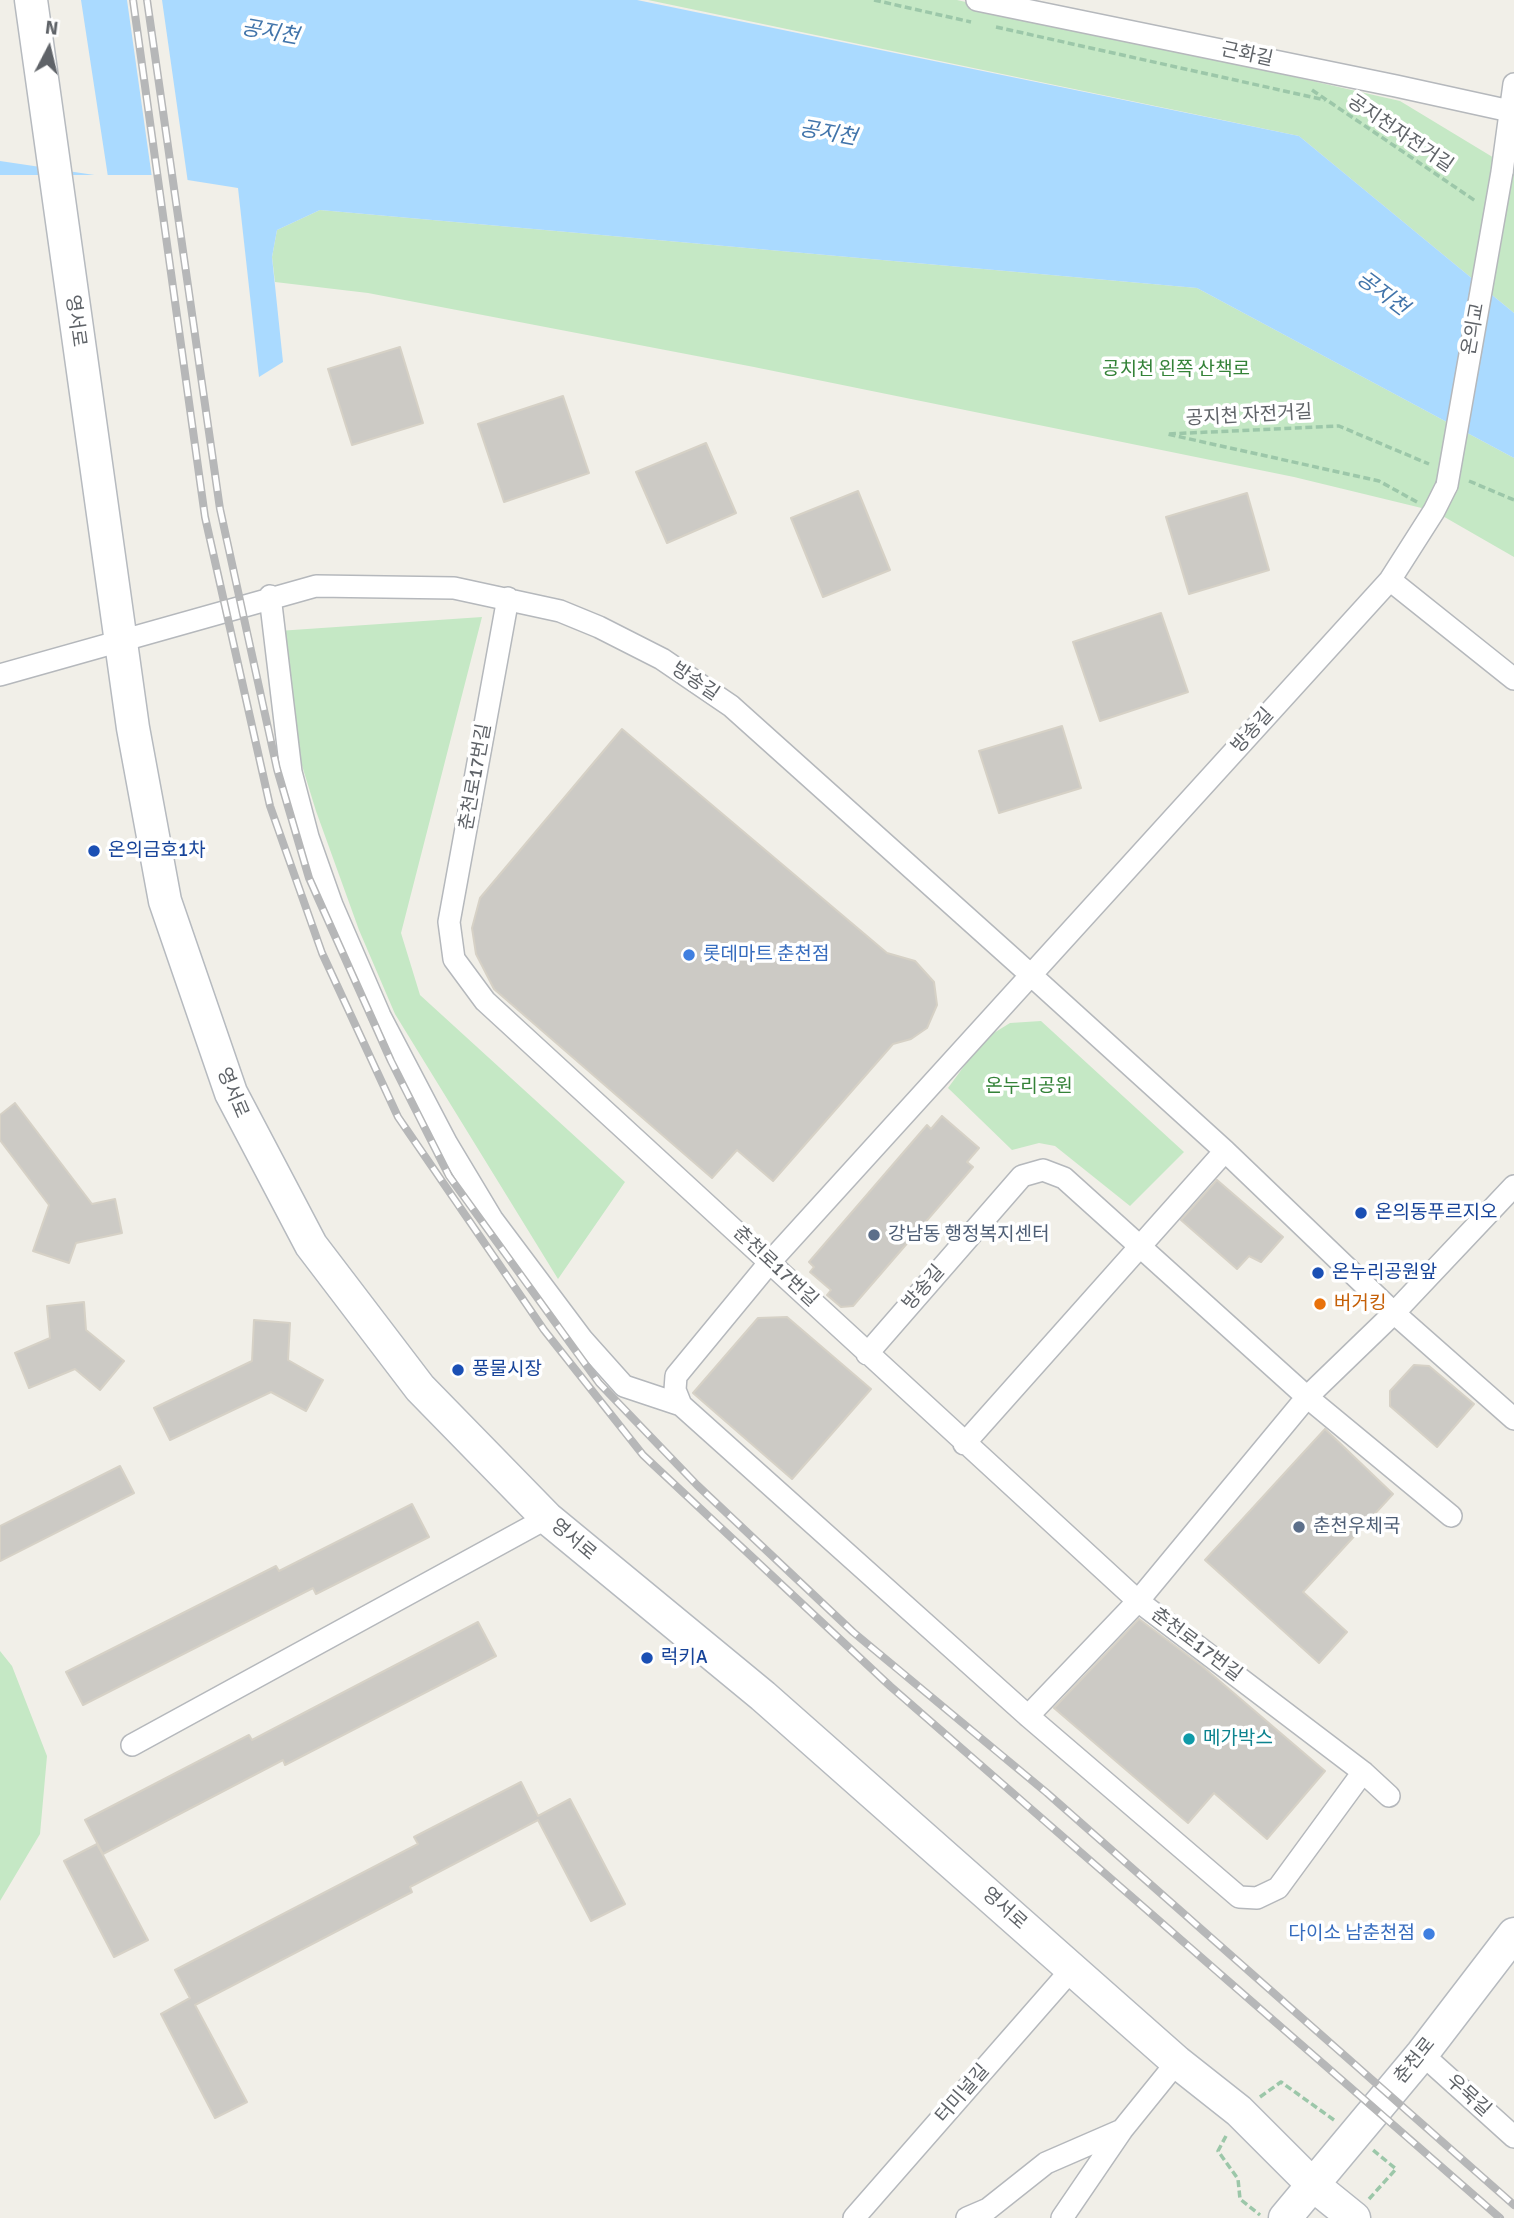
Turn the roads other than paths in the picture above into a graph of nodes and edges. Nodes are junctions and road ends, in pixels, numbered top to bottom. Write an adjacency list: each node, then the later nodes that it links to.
1 (31, 0): 9 (street, 영서로)
2 (977, 0): 4 (street, 근화길)
3 (1514, 84): 4 (street)
4 (1512, 114): 5 (street, 온의교, bridge)
5 (1450, 477): 6 (street, 방송길)
6 (1390, 580): 11 (street); 12 (street, 방송길)
7 (270, 596): 8 (street, 방송길); 9 (street); 20 (street)
8 (508, 598): 12 (street, 방송길); 16 (street, 춘천로17번길)
9 (122, 641): 10 (street); 24 (street, 영서로)
10 (0, 675)
11 (1514, 679)
12 (1032, 975): 13 (street, 방송길); 16 (street, 방송길)
13 (1225, 1151): 15 (street); 17 (street, 방송길)
14 (1514, 1186): 17 (street)
15 (1141, 1248): 18 (street, 방송길); 19 (street, 방송길); 22 (street)
16 (770, 1262): 18 (street, 춘천로17번길); 20 (street)
17 (1394, 1313): 19 (street); 21 (street, 방송길)
18 (867, 1354): 22 (street, 춘천로17번길)
19 (1307, 1397): 23 (street, 방송길); 25 (street)
20 (681, 1405): 26 (street)
21 (1514, 1419)
22 (964, 1444): 25 (street, 춘천로17번길)
23 (1451, 1517)
24 (547, 1518): 27 (street); 31 (street, 영서로)
25 (1138, 1601): 26 (street); 28 (street, 춘천로17번길)
26 (1028, 1716): 28 (street)
27 (132, 1745)
28 (1363, 1772): 29 (street, 춘천로17번길)
29 (1389, 1796)
30 (1514, 1934): 32 (street, 춘천로)
31 (1072, 1969): 33 (street, 영서로); 38 (street, 터미널길)
32 (1422, 2054): 35 (street, 우묵길); 36 (street, 춘천로)
33 (1177, 2062): 34 (street); 36 (street, 영서로)
34 (1122, 2130): 39 (street); 40 (street)
35 (1514, 2137)
36 (1312, 2184): 37 (street, 영서로); 41 (street, 춘천로)
37 (1353, 2217)
38 (854, 2218)
39 (967, 2218)
40 (1062, 2218)
41 (1285, 2218)

